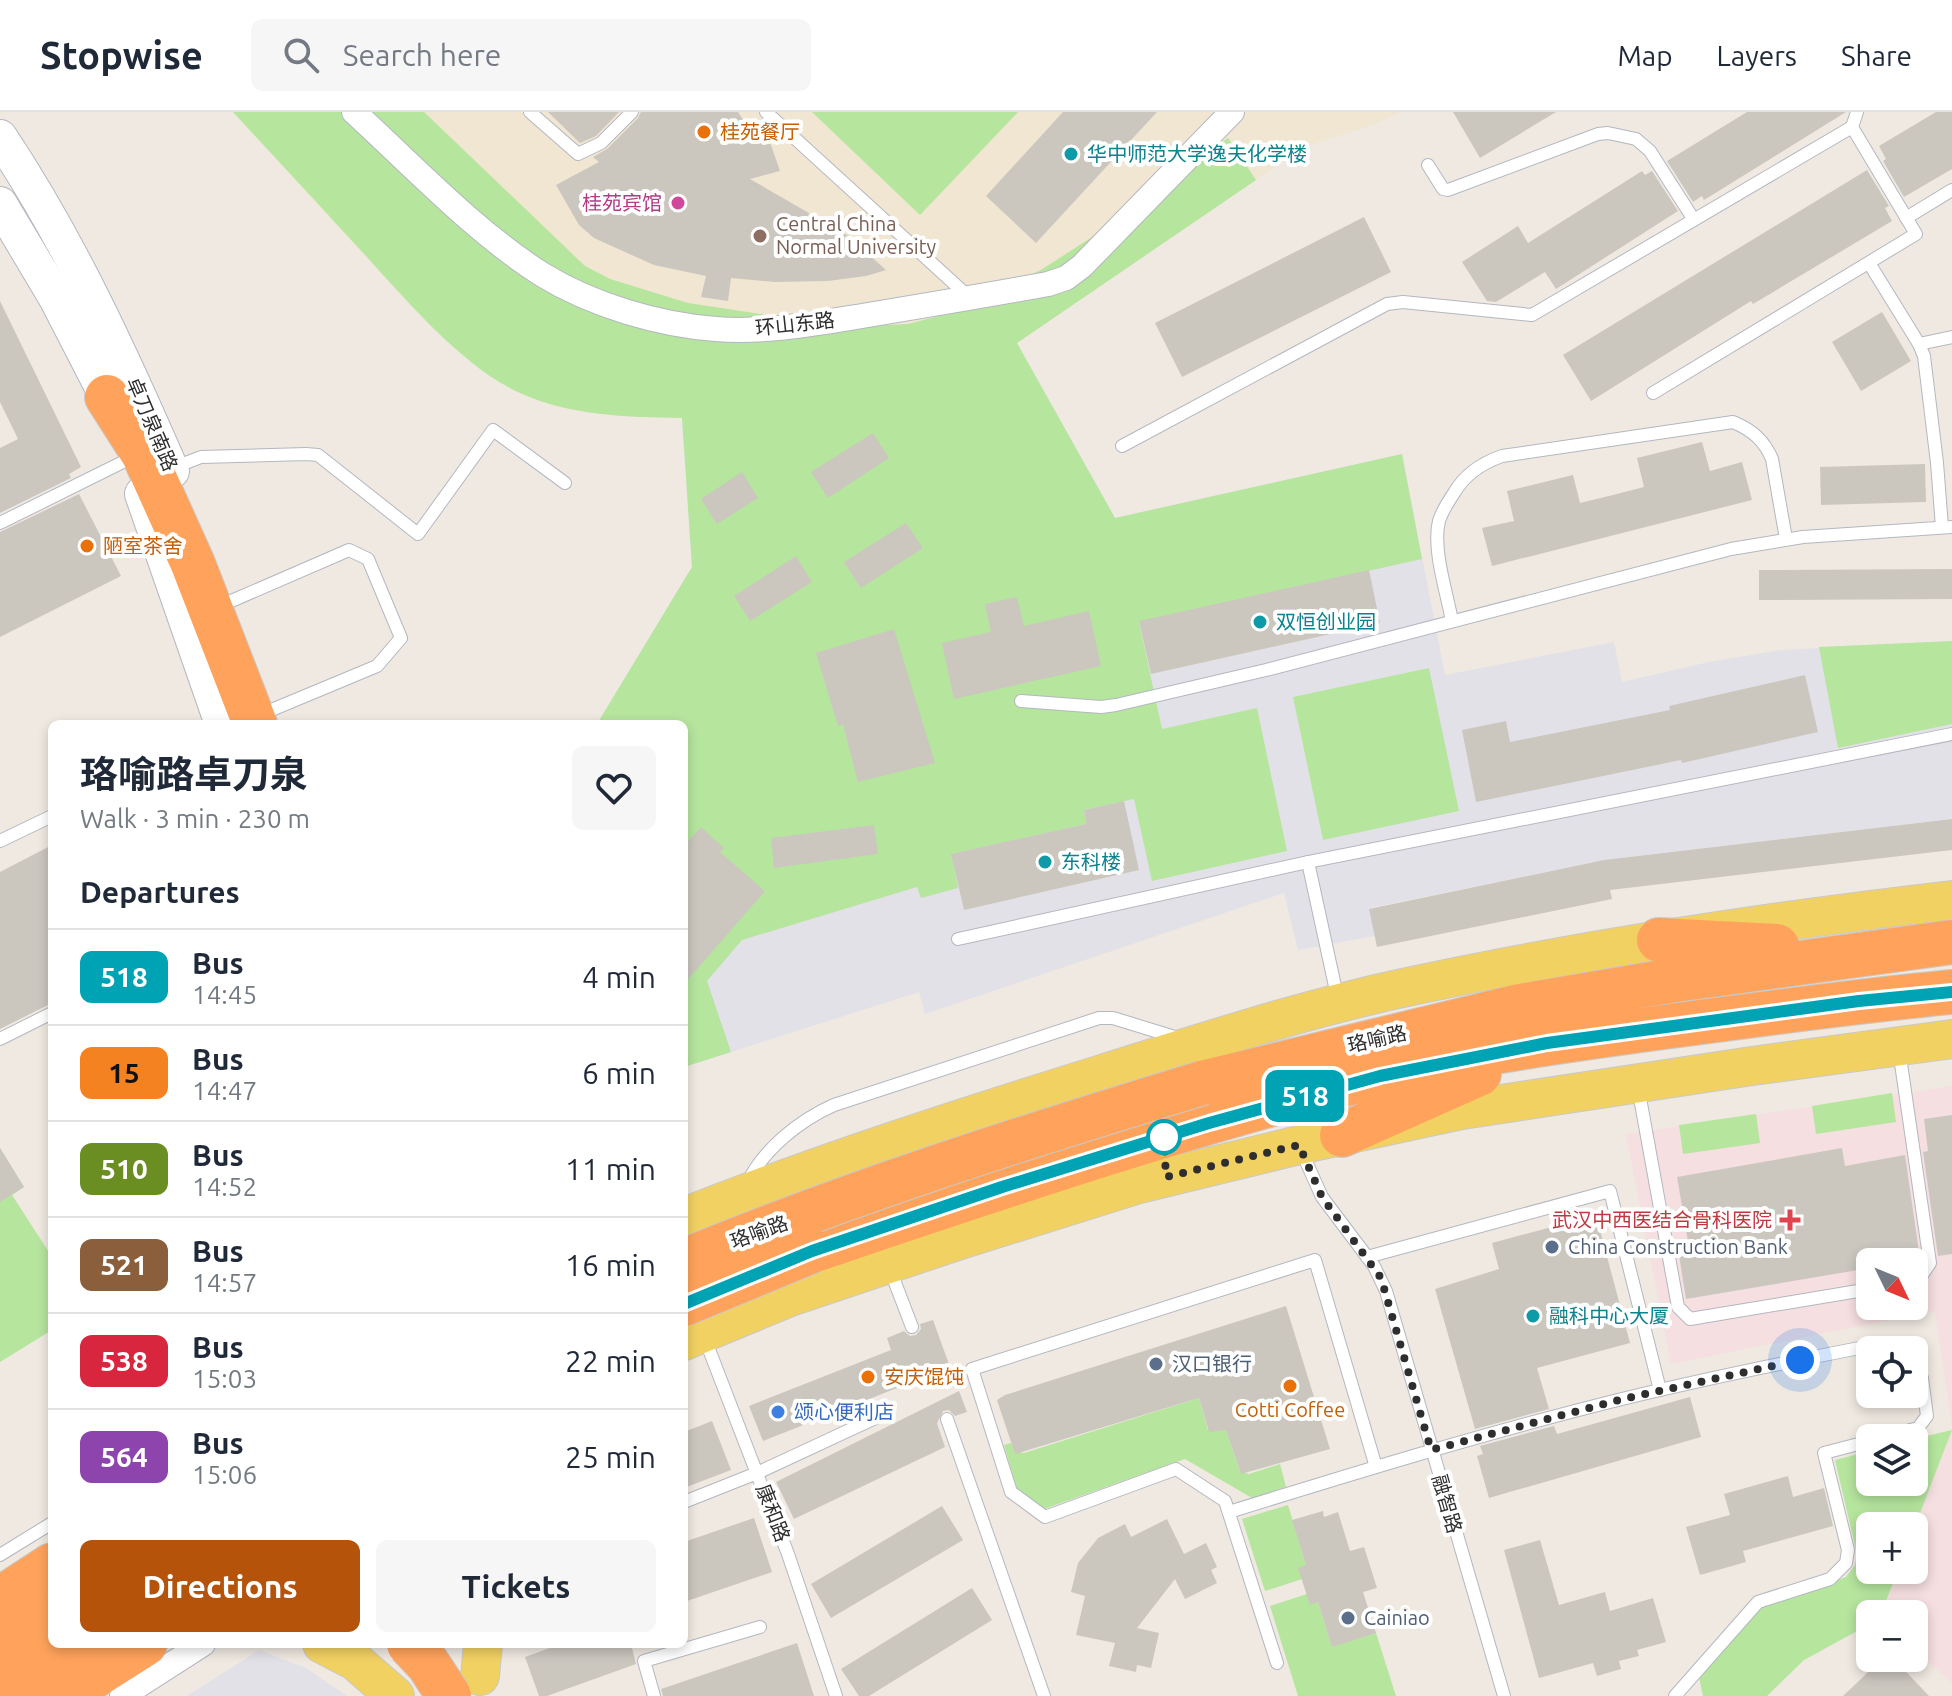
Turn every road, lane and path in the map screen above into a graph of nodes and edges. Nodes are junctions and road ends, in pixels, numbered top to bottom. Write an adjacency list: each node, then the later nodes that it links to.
1 (354, 112): 15 (street, 环山东路)
2 (530, 112): 3 (lane)
3 (632, 112)
4 (766, 112): 15 (lane)
5 (1232, 112): 15 (street, 环山东路)
6 (1857, 112): 7 (lane)
7 (1852, 127): 12 (lane); 13 (lane)
8 (0, 137): 24 (main road, 卓刀泉南路)
9 (1428, 165): 13 (lane)
10 (1952, 190): 12 (lane)
11 (0, 204): 19 (main road, 卓刀泉南路)
12 (1906, 218): 14 (lane)
13 (1694, 220): 20 (lane)
14 (1869, 263): 17 (lane); 18 (lane)
15 (970, 298)
16 (1952, 337): 17 (lane)
17 (1919, 344): 23 (lane)
18 (1653, 393)
19 (107, 397): 21 (main road, 卓刀泉南路); 33 (highway)
20 (1122, 446)
21 (129, 459): 26 (lane); 32 (main road, 卓刀泉南路)
22 (1952, 462): 23 (lane)
23 (1937, 463): 27 (lane)
24 (171, 468): 25 (lane); 29 (main road, 卓刀泉南路)
25 (565, 483)
26 (0, 523)
27 (1947, 527): 28 (lane)
28 (1786, 539): 30 (lane); 30 (lane)
29 (229, 602): 33 (main road, 卓刀泉南路); 33 (lane)
30 (1452, 621): 31 (lane)
31 (1021, 701)
32 (221, 720)
33 (266, 720)
34 (1952, 734): 37 (lane)
35 (48, 818): 36 (lane)
36 (0, 841)
37 (1308, 862): 39 (lane); 44 (lane)
38 (1952, 900): 40 (main road)
39 (958, 939)
40 (1659, 940): 42 (highway); 44 (main road)
41 (1952, 942): 42 (highway, 珞喻路)
42 (1863, 952): 50 (highway, 珞喻路)
43 (1952, 992): 48 (highway, 珞喻路)
44 (1339, 1005): 50 (main road)
45 (48, 1015): 46 (lane)
46 (0, 1039)
47 (1952, 1039): 49 (main road)
48 (1547, 1043): 50 (highway, 珞喻路); 52 (highway)
49 (1898, 1046): 51 (main road); 56 (lane)
50 (1202, 1083): 54 (main road); 54 (lane); 57 (highway, 珞喻路); 59 (highway, 珞喻路, bridge)
51 (1637, 1084): 52 (main road); 62 (lane)
52 (1342, 1135): 53 (main road)
53 (1299, 1145): 58 (lane, 融智路); 60 (main road)
54 (743, 1194): 55 (main road); 63 (main road)
55 (688, 1215)
56 (1928, 1248)
57 (812, 1251): 61 (highway, bridge); 64 (highway, 珞喻路, bridge)
58 (1367, 1257): 67 (lane); 71 (lane, 融智路)
59 (688, 1260)
60 (887, 1264): 63 (main road); 65 (lane)
61 (688, 1268)
62 (1856, 1291)
63 (790, 1297): 64 (main road)
64 (690, 1326): 73 (lane, 康和路)
65 (912, 1327)
66 (1856, 1349): 67 (lane)
67 (1660, 1390): 71 (lane)
68 (884, 1414): 73 (lane)
69 (947, 1419): 96 (lane)
70 (1856, 1445): 98 (lane)
71 (1431, 1450): 72 (lane); 97 (lane, 融智路)
72 (1376, 1467): 75 (lane); 75 (lane)
73 (757, 1473): 74 (lane); 95 (lane, 康和路)
74 (688, 1500)
75 (1229, 1512): 87 (lane)
76 (48, 1525): 77 (lane)
77 (0, 1555)
78 (48, 1574): 79 (highway)
79 (25, 1623)
80 (760, 1627): 94 (lane)
81 (76, 1648): 89 (highway)
82 (139, 1648): 90 (highway)
83 (197, 1648): 91 (street)
84 (330, 1648): 92 (main road)
85 (413, 1648): 88 (highway, bridge)
86 (434, 1648): 93 (main road)
87 (1277, 1663)
88 (474, 1671)
89 (0, 1695)
90 (63, 1696)
91 (122, 1696)
92 (395, 1696)
93 (440, 1696)
94 (654, 1696)
95 (836, 1696)
96 (1044, 1696)
97 (1504, 1696)
98 (1675, 1696)

